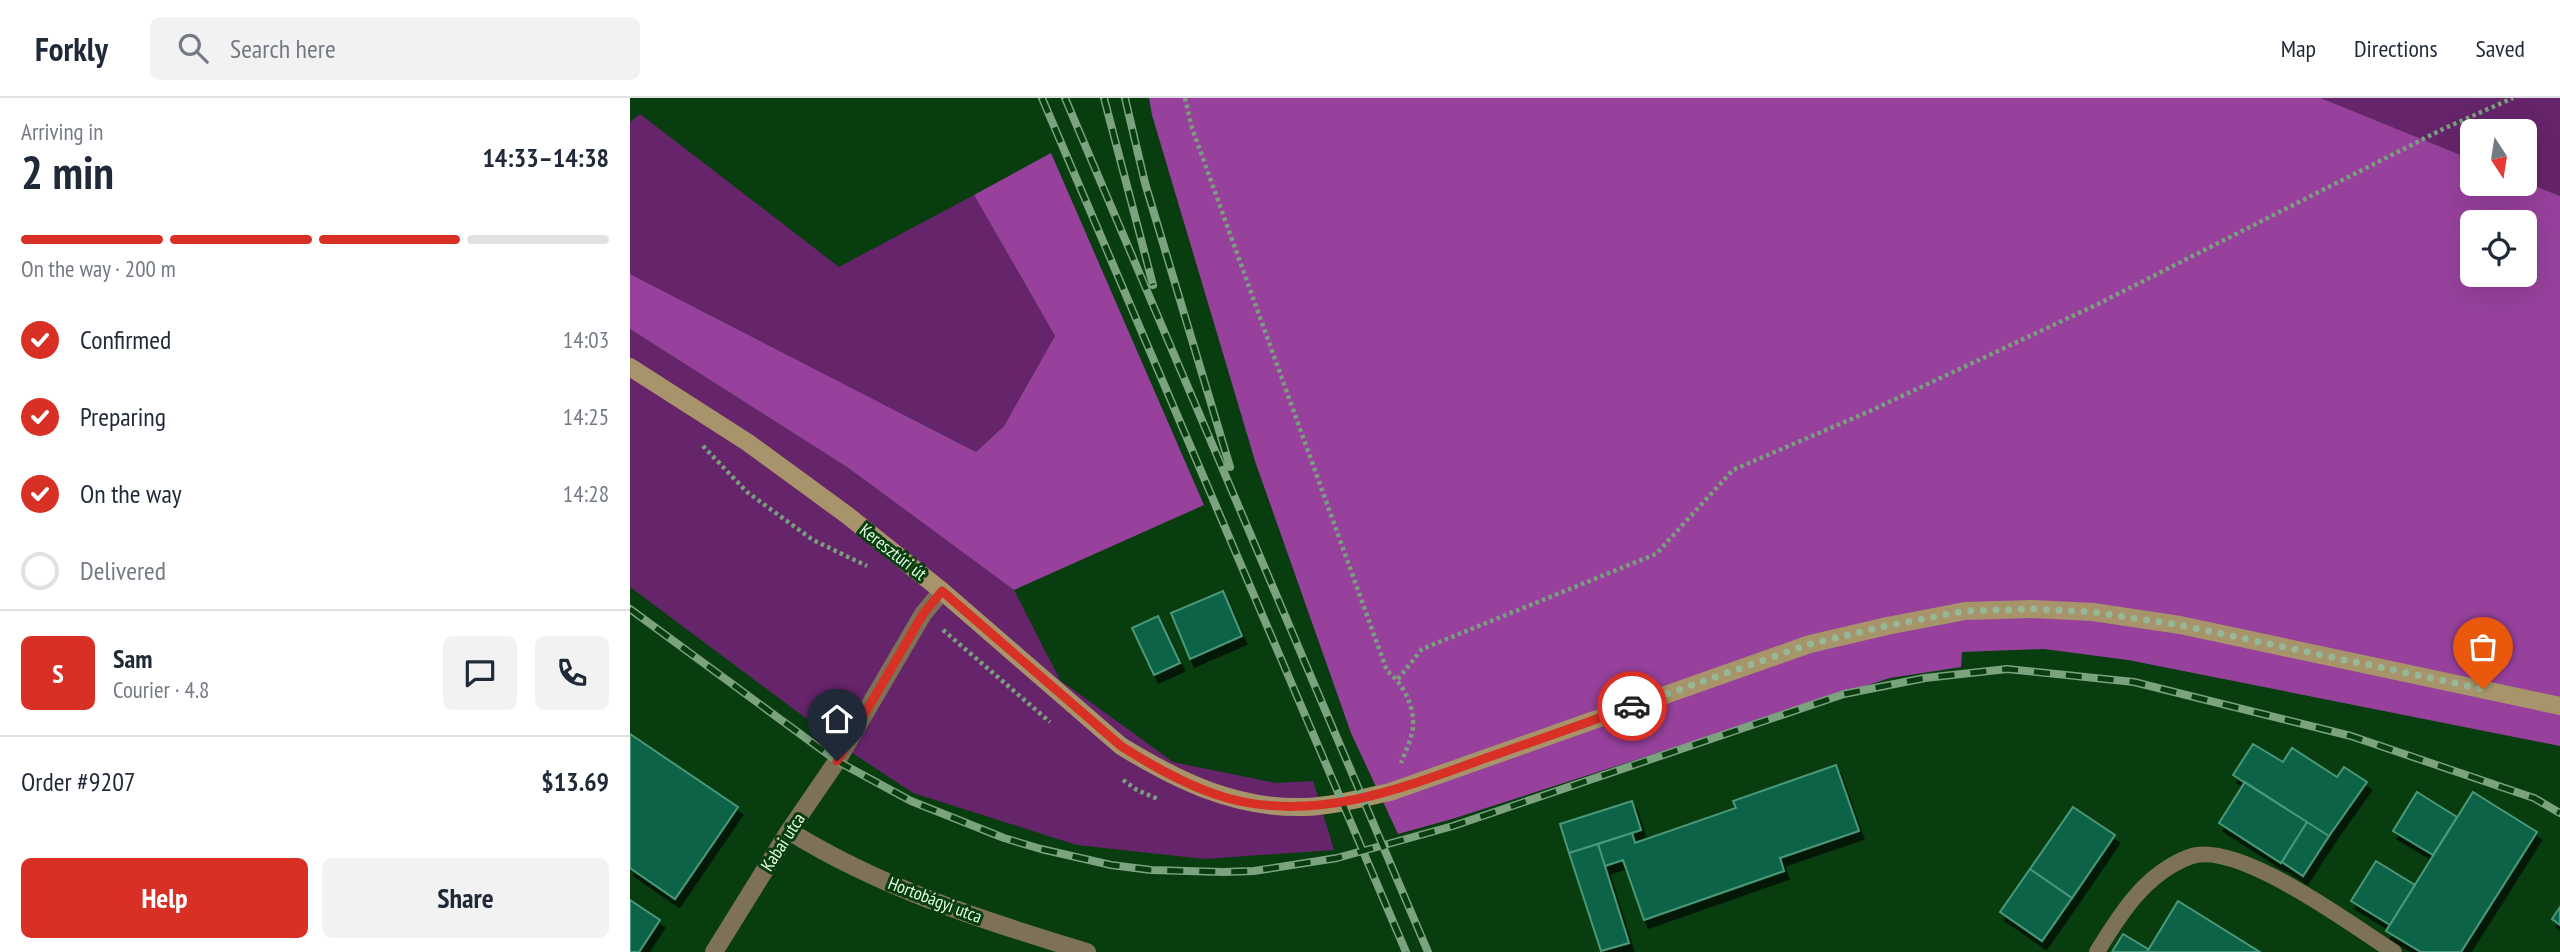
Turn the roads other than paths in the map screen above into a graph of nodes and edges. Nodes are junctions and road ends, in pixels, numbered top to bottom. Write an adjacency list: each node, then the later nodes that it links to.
1 (630, 367): 2 (main road, Keresztúri út)
2 (942, 591): 3 (main road, Keresztúri út); 4 (street, Kabai utca)
3 (2560, 706)
4 (789, 831): 5 (street, Kabai utca); 6 (street, Hortobágyi utca)
5 (714, 952)
6 (1087, 952)
7 (2097, 952): 8 (lane)
8 (2394, 952)

